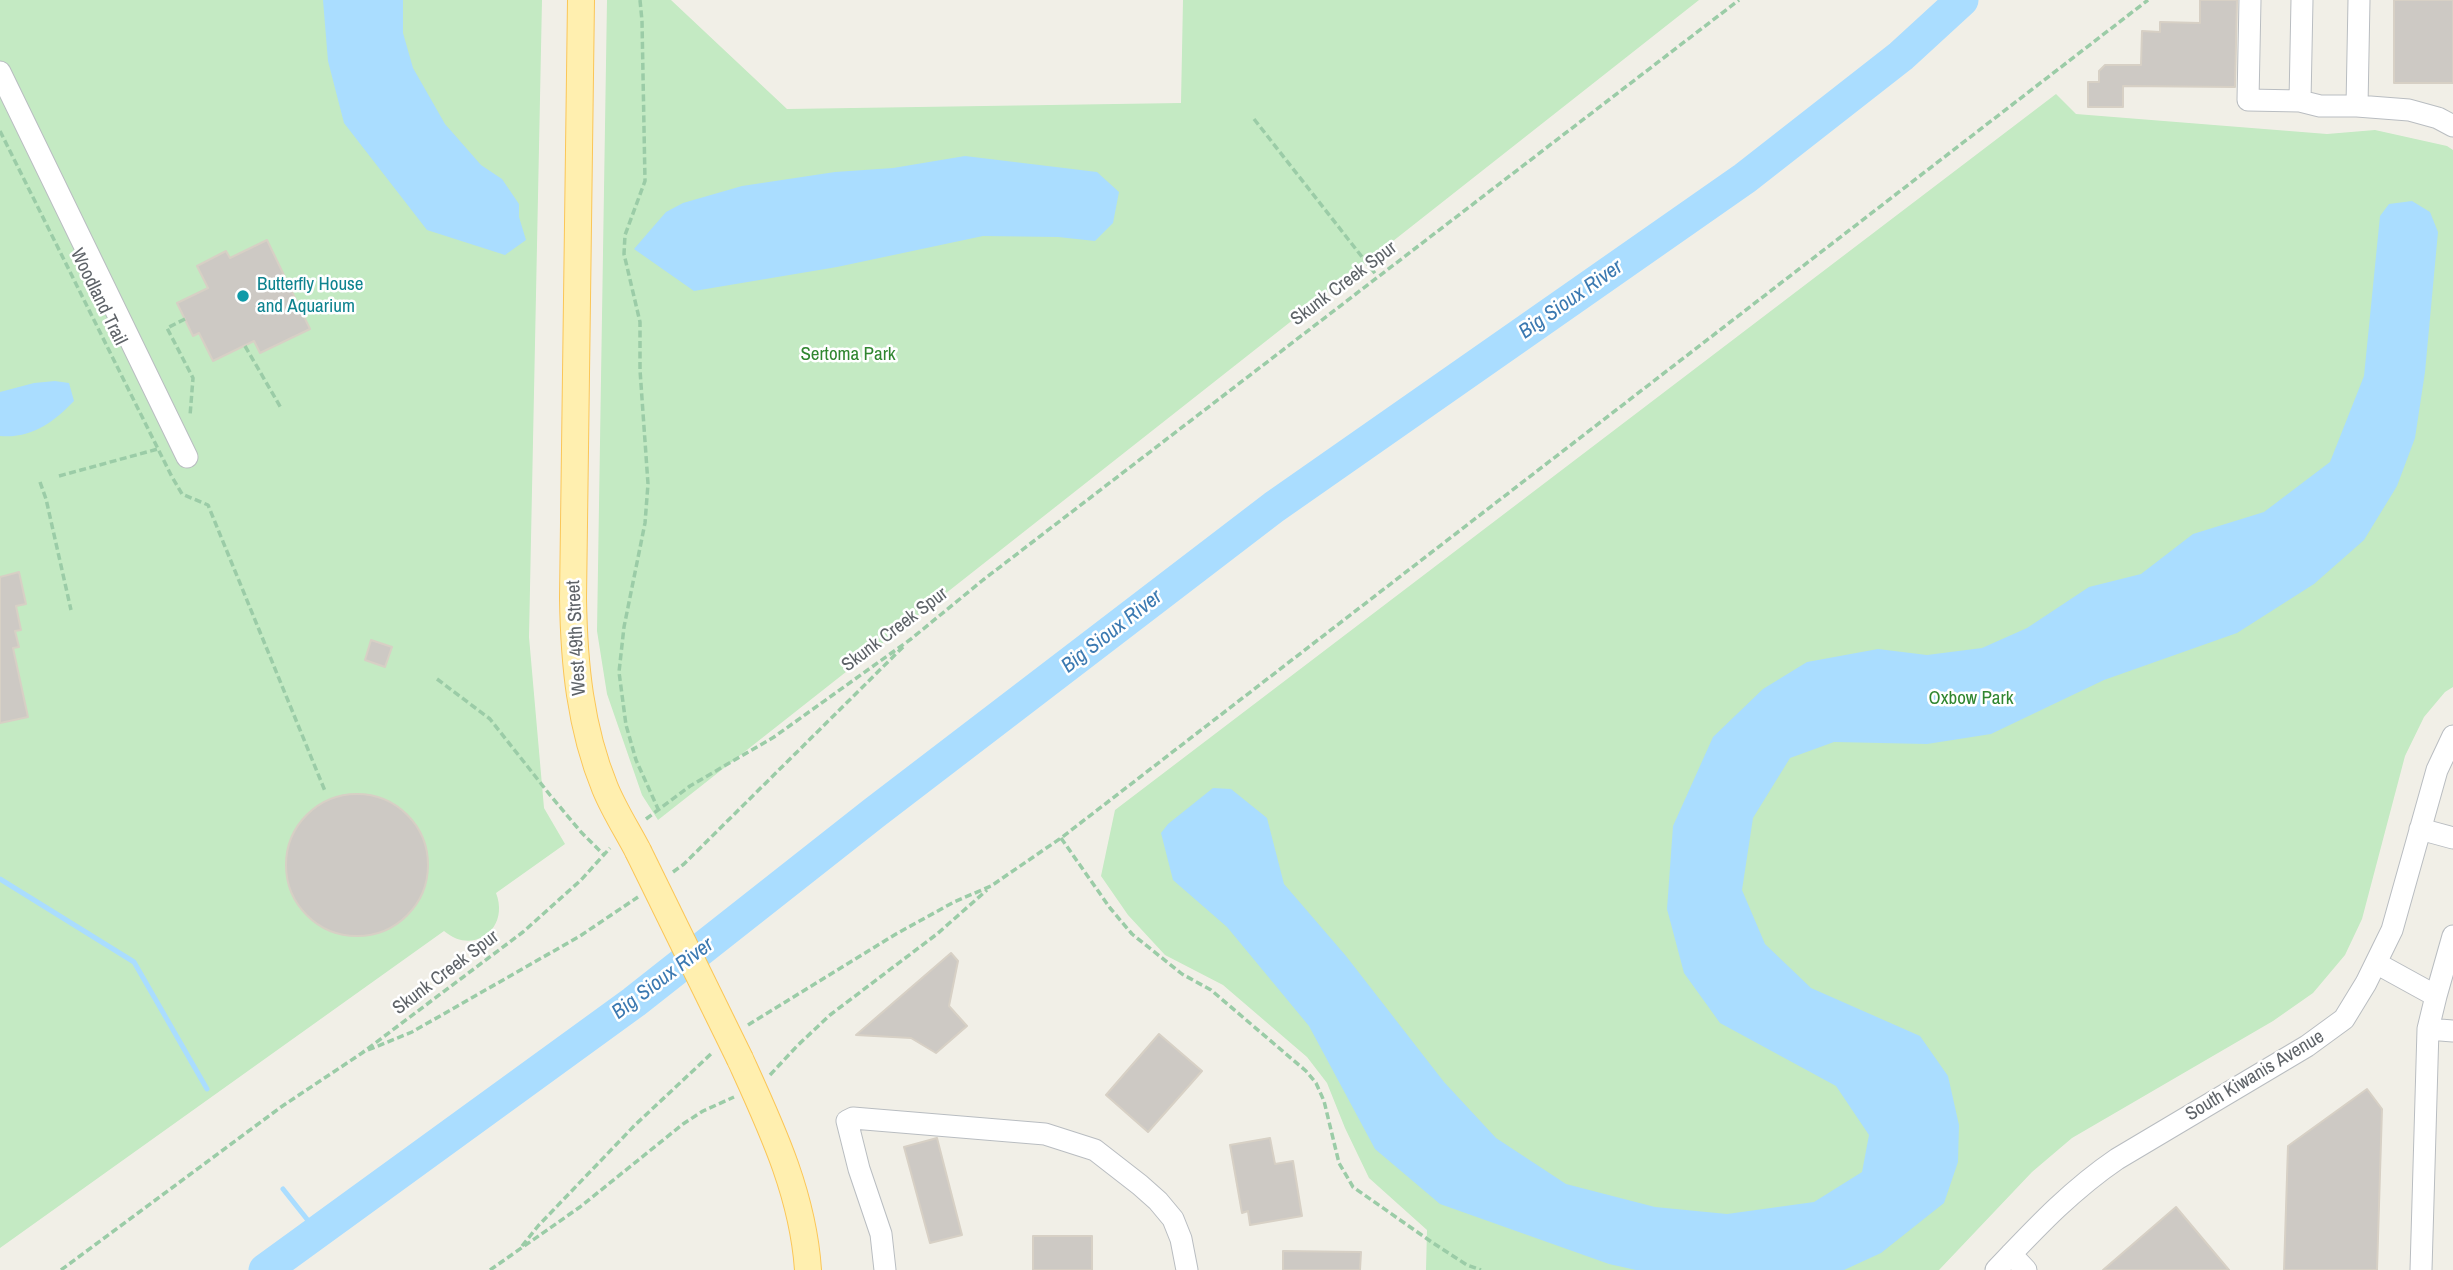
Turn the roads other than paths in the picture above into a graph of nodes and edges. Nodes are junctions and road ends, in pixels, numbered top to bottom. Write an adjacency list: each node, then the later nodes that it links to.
1 (581, 0): 19 (main road, West 49th Street, bridge)
2 (2250, 0): 6 (street)
3 (2302, 0): 6 (street)
4 (2359, 0): 7 (street)
5 (0, 72): 9 (street)
6 (2310, 103): 7 (street)
7 (2357, 106): 8 (street)
8 (2453, 126)
9 (184, 451)
10 (2453, 736): 11 (street, South Kiwanis Avenue)
11 (2420, 829): 12 (street); 14 (street, South Kiwanis Avenue)
12 (2453, 838)
13 (2453, 936): 15 (street)
14 (2376, 963): 15 (street); 18 (street, South Kiwanis Avenue)
15 (2436, 996): 16 (street)
16 (2428, 1029): 17 (street); 24 (street)
17 (2453, 1031)
18 (2011, 1254): 22 (street, South Kiwanis Avenue); 23 (street)
19 (808, 1270)
20 (885, 1270): 21 (street)
21 (1187, 1270)
22 (1996, 1270)
23 (2026, 1270)
24 (2421, 1270)

